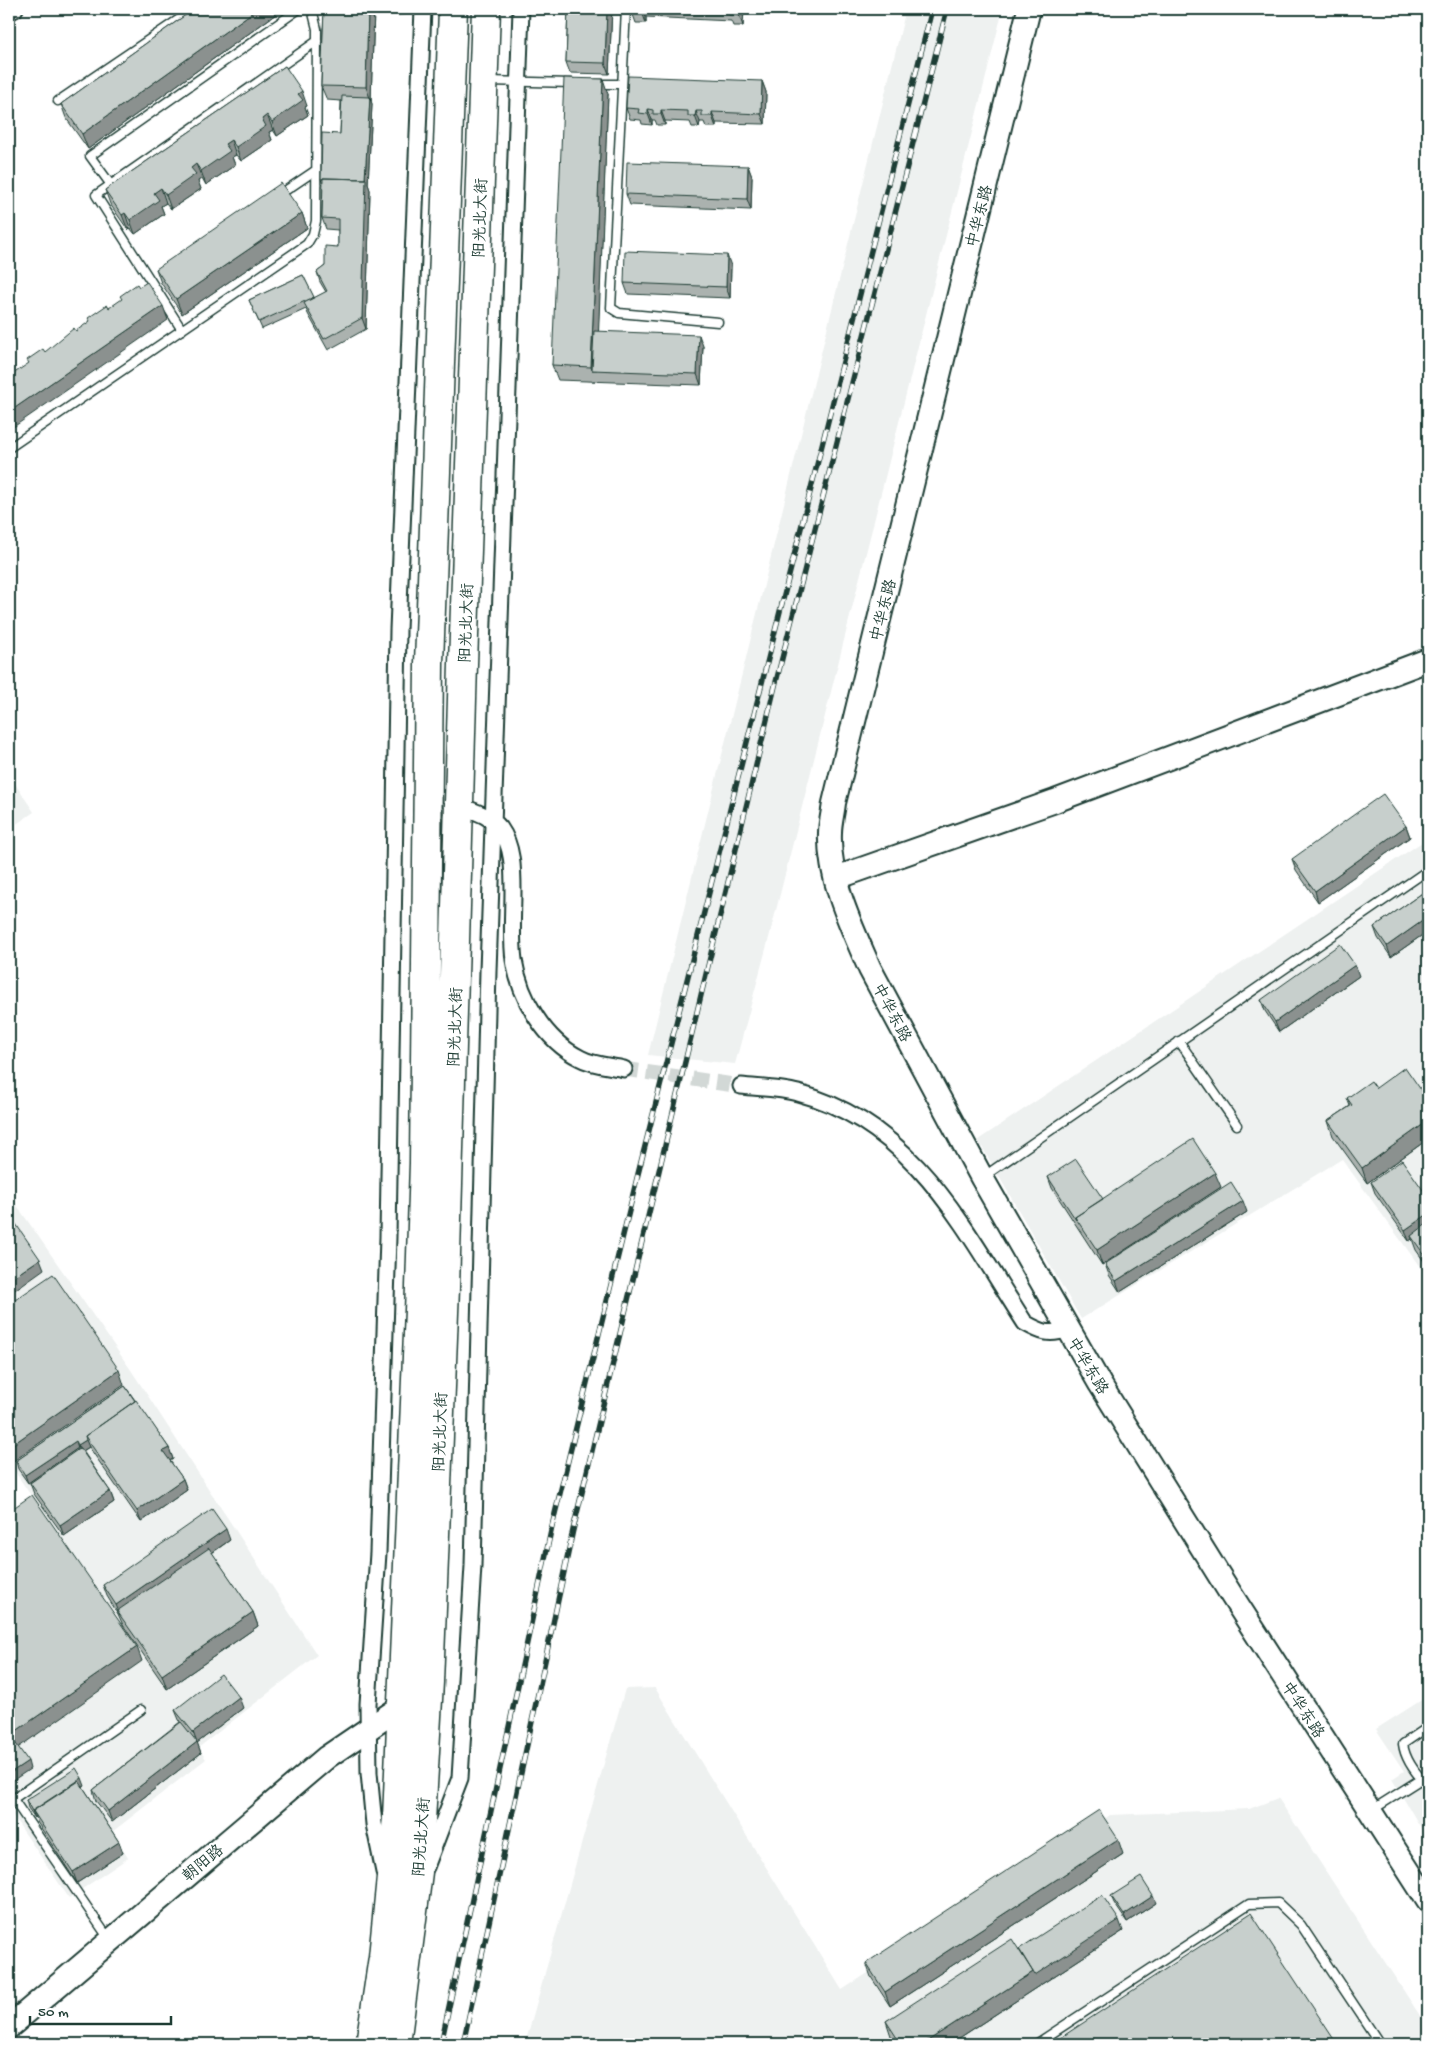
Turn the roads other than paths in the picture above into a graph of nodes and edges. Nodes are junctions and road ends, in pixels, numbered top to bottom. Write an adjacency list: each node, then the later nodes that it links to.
1 (15, 9): 12 (street)
2 (194, 9): 18 (lane)
3 (299, 9): 20 (lane)
4 (421, 9): 11 (lane); 42 (street)
5 (453, 9): 39 (highway, 阳光北大街)
6 (486, 9): 15 (highway, 阳光北大街)
7 (521, 9): 16 (street)
8 (626, 9): 17 (lane)
9 (1029, 9): 32 (street, 中华东路)
10 (314, 11): 13 (lane); 14 (lane)
11 (353, 11)
12 (9, 12)
13 (324, 12)
14 (317, 41): 19 (lane); 20 (lane)
15 (484, 81): 16 (lane); 29 (highway, 阳光北大街)
16 (519, 82): 17 (lane); 30 (street)
17 (622, 84): 25 (lane)
18 (58, 101)
19 (316, 170): 21 (lane); 26 (lane)
20 (111, 185): 23 (lane)
21 (275, 198)
22 (160, 276): 23 (lane)
23 (152, 282): 24 (lane); 26 (lane)
24 (144, 288)
25 (718, 322)
26 (182, 330): 27 (lane)
27 (9, 448)
28 (1428, 660): 32 (street)
29 (460, 806): 30 (street); 46 (highway, 阳光北大街)
30 (494, 823): 34 (street); 46 (street)
31 (1428, 870): 33 (lane)
32 (836, 878): 37 (street, 中华东路)
33 (1179, 1042): 36 (lane); 37 (lane)
34 (624, 1069)
35 (741, 1086): 38 (street)
36 (1237, 1125)
37 (982, 1178): 38 (street, 中华东路)
38 (1068, 1329): 45 (street, 中华东路)
39 (402, 1706): 42 (street, 朝阳路); 47 (highway, 阳光北大街)
40 (141, 1710): 49 (lane)
41 (1428, 1727): 43 (lane)
42 (369, 1729): 47 (street); 49 (street, 朝阳路)
43 (1421, 1779): 44 (lane); 45 (lane)
44 (1428, 1786)
45 (1370, 1811): 48 (street, 中华东路)
46 (416, 1894): 52 (highway, 阳光北大街)
47 (389, 1900): 51 (highway, 阳光北大街)
48 (1428, 1901)
49 (110, 1940): 50 (street, 朝阳路)
50 (9, 2026)
51 (370, 2044)
52 (396, 2044)
53 (1036, 2044): 54 (lane)
54 (1380, 2044)

